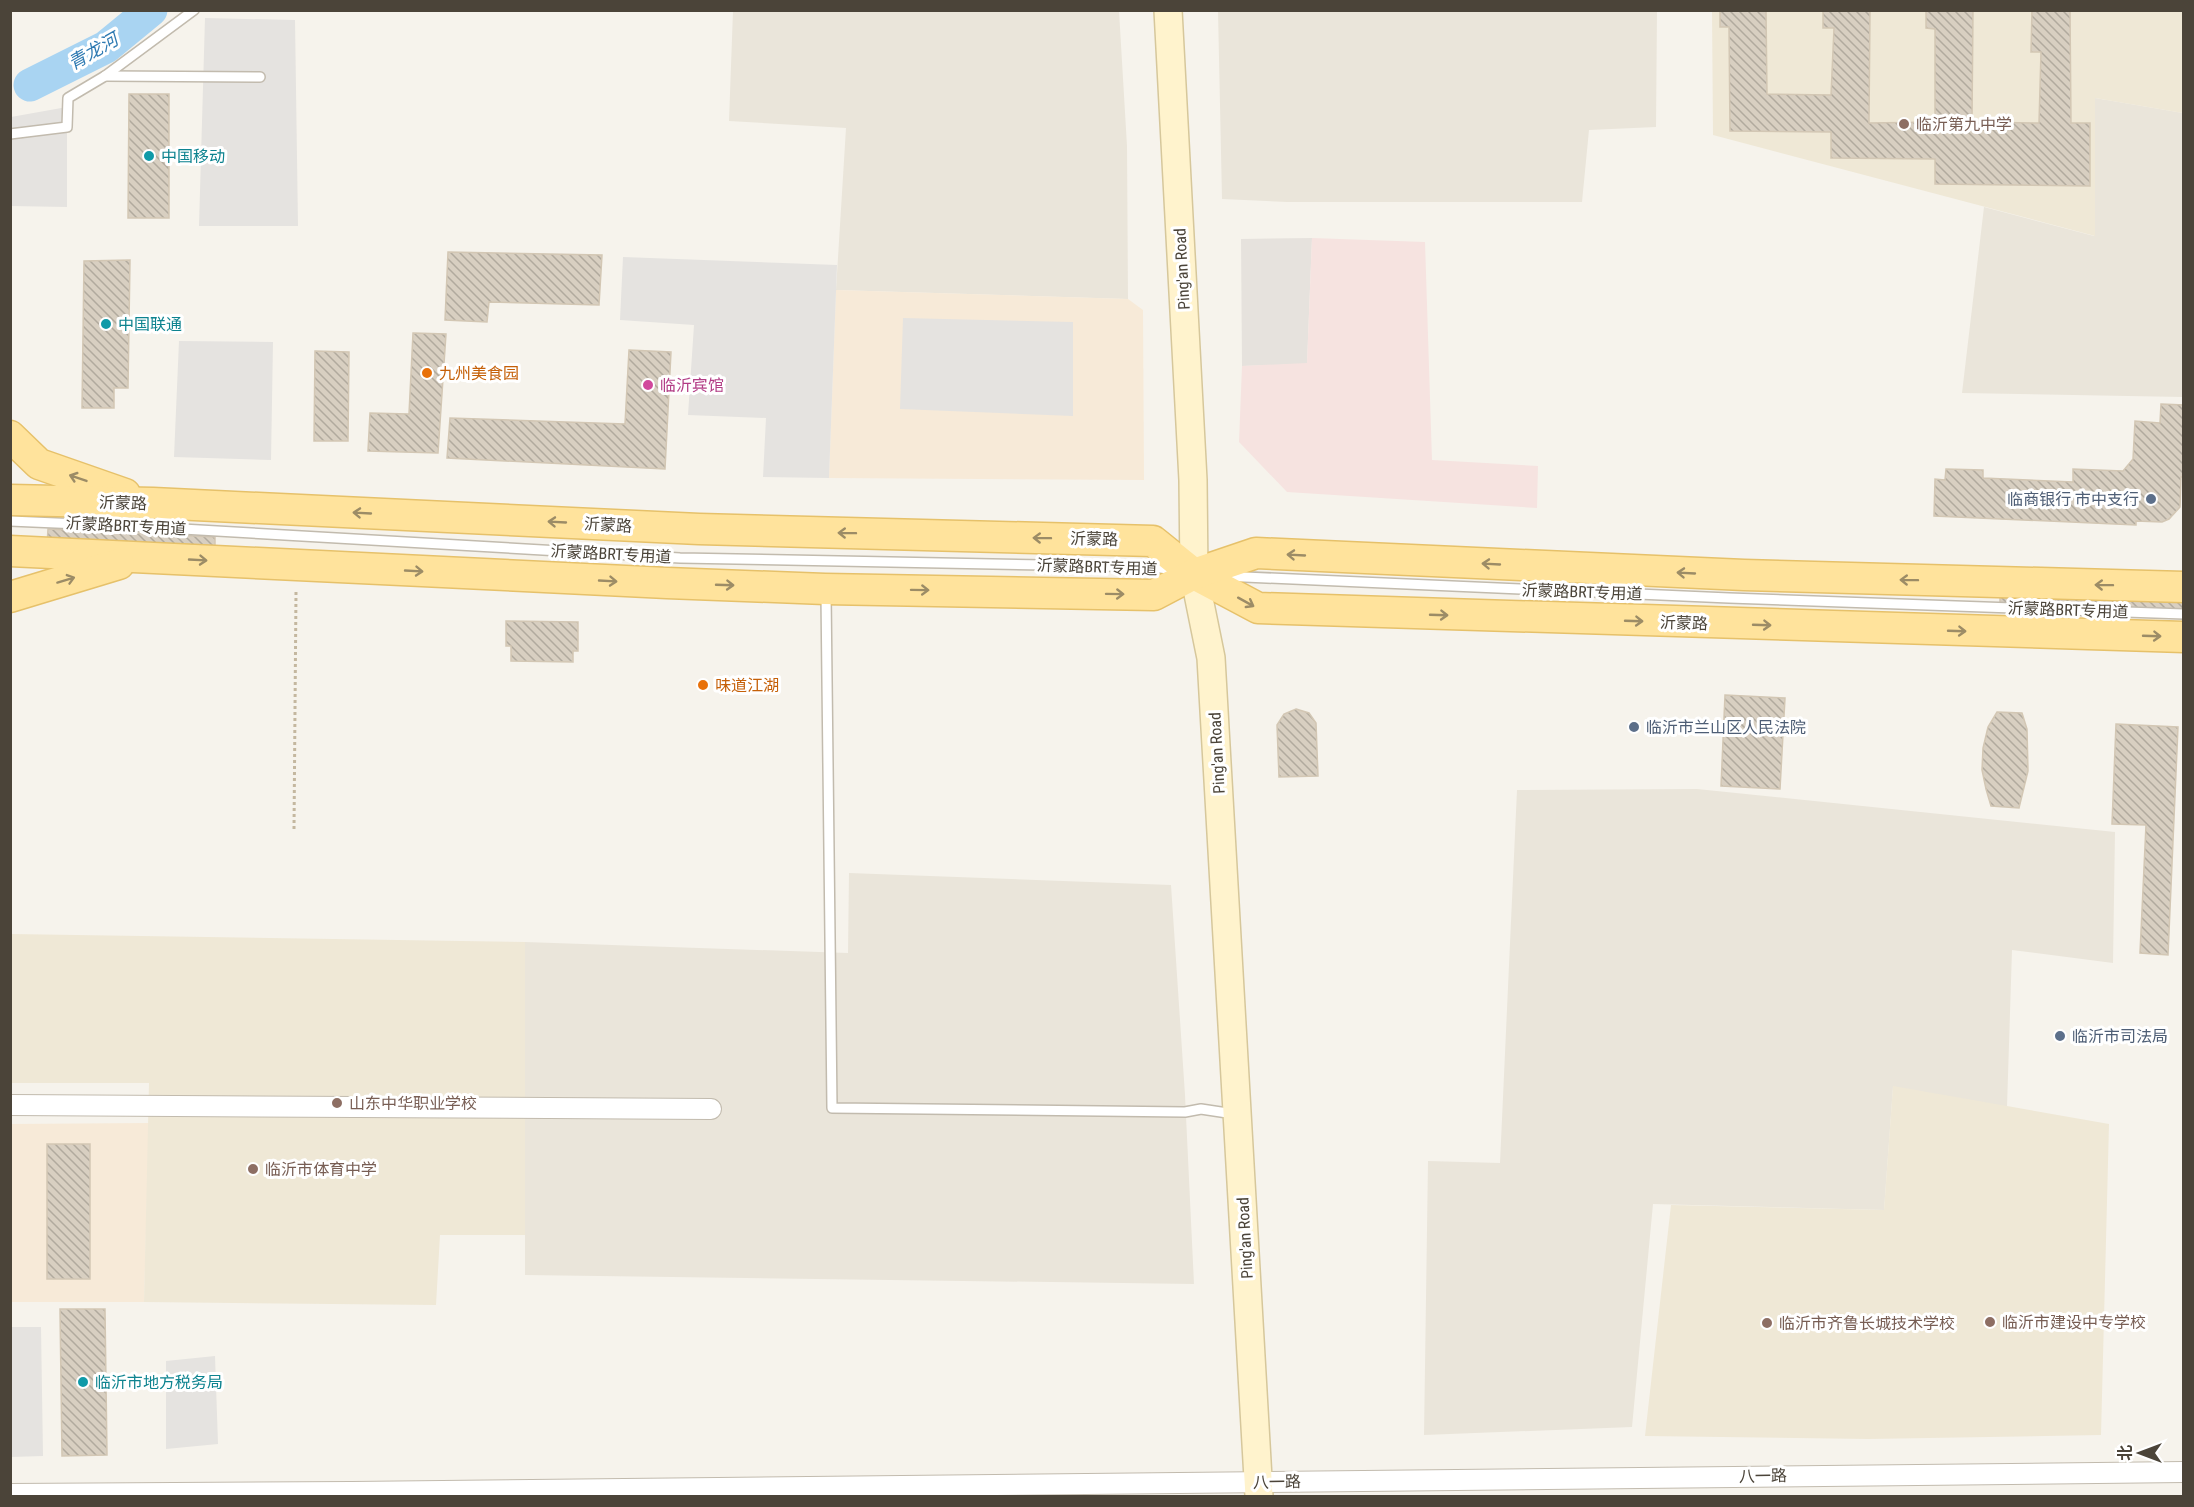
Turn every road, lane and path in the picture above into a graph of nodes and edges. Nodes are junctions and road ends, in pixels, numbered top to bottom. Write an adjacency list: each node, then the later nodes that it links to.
1 (194, 10): 3 (lane)
2 (1168, 10): 12 (main road, Ping'an Road)
3 (105, 76): 4 (lane); 5 (lane)
4 (260, 77)
5 (10, 134)
6 (10, 436): 8 (main road, one-way to 6)
7 (10, 500): 8 (main road, 沂蒙路)
8 (153, 503): 12 (main road, 沂蒙路, one-way to 8)
9 (10, 521): 12 (lane, 沂蒙路BRT专用道)
10 (10, 551): 11 (main road)
11 (140, 558): 14 (main road, one-way to 14); 16 (main road, one-way to 11)
12 (1194, 574): 13 (main road, one-way to 12); 14 (main road, one-way to 12); 17 (lane, 沂蒙路BRT专用道); 18 (main road, 沂蒙路, one-way to 18); 22 (main road, Ping'an Road)
13 (2184, 587)
14 (825, 589): 22 (lane)
15 (296, 592): 19 (path)
16 (10, 597)
17 (2184, 614)
18 (2184, 637)
19 (294, 829)
20 (10, 1105): 21 (street)
21 (711, 1110)
22 (1238, 1115): 24 (main road, Ping'an Road)
23 (2184, 1472): 24 (street, 八一路)
24 (1259, 1489): 25 (street, 八一路)
25 (776, 1492): 26 (street, 八一路)
26 (607, 1493): 28 (street, 八一路)
27 (10, 1494): 28 (street, 八一路)
28 (490, 1494)

